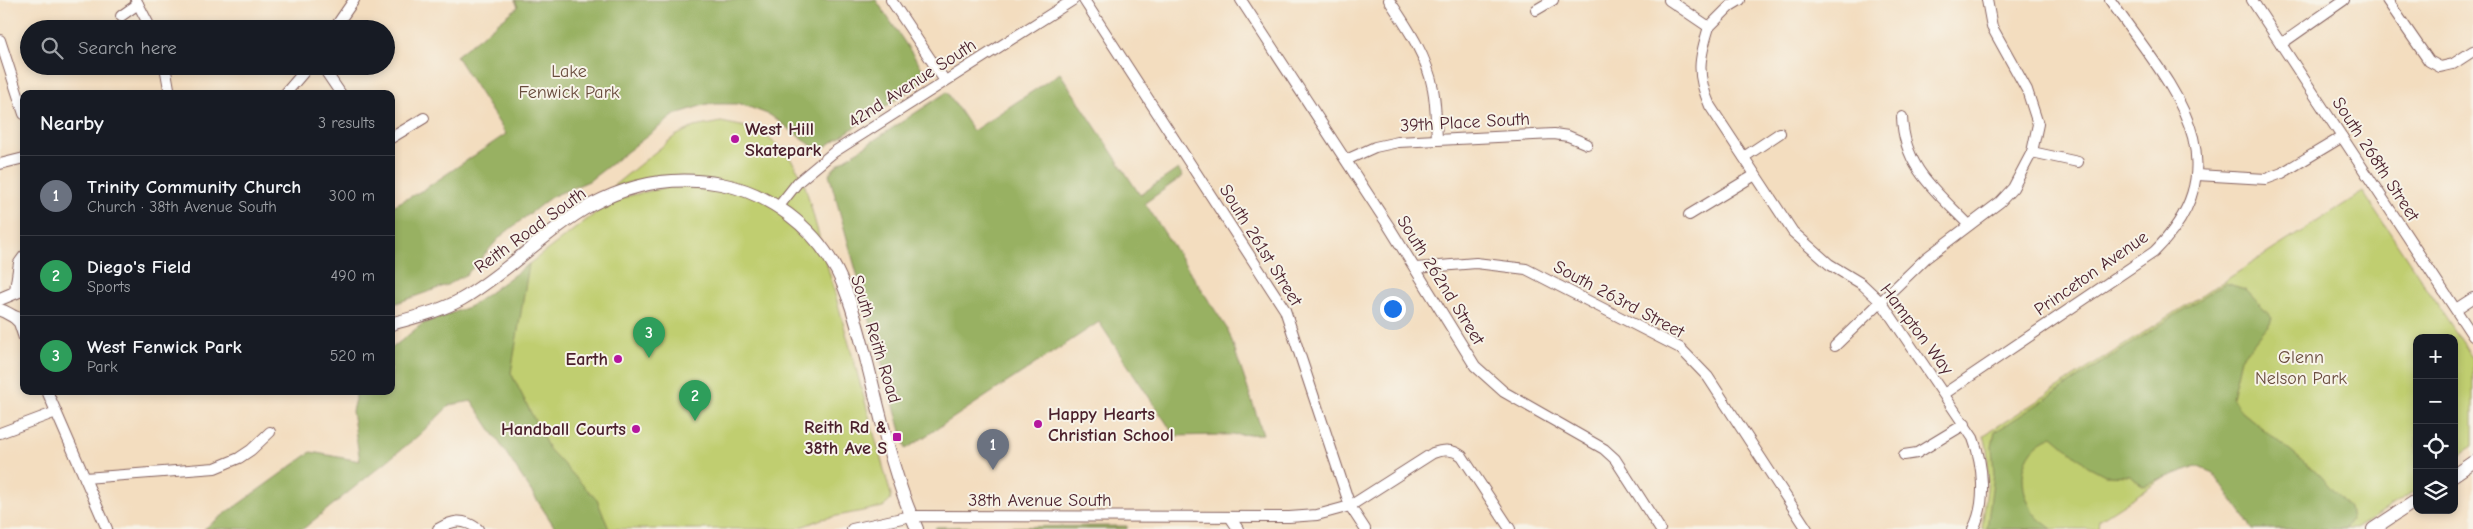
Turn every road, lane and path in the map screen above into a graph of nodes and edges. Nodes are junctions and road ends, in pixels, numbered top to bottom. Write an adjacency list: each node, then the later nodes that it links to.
1 (354, 0): 19 (street)
2 (891, 0): 27 (street)
3 (1073, 0): 27 (street, 42nd Avenue South)
4 (1084, 0): 72 (street, South 261st Street)
5 (1241, 0): 42 (street, South 262nd Street)
6 (1389, 0): 37 (street)
7 (1553, 0): 16 (street)
8 (1669, 0): 20 (street)
9 (1740, 0): 20 (street)
10 (1987, 0): 39 (street)
11 (2110, 0): 46 (street, Princeton Avenue)
12 (2252, 0): 22 (street, South 268th Street)
13 (2344, 0): 22 (street)
14 (2387, 0): 23 (street)
15 (137, 2): 17 (street); 18 (street)
16 (1536, 10)
17 (121, 16)
18 (146, 20)
19 (340, 20)
20 (1709, 27): 40 (street, Hampton Way)
21 (0, 40): 31 (street)
22 (2281, 44): 36 (street, South 268th Street)
23 (2473, 51)
24 (167, 75): 28 (street)
25 (301, 75): 29 (street)
26 (328, 75): 30 (street)
27 (945, 81): 47 (street, 42nd Avenue South)
28 (169, 90)
29 (288, 90)
30 (337, 90)
31 (20, 102)
32 (1902, 117): 49 (street)
33 (424, 118): 35 (street)
34 (1780, 133): 40 (street)
35 (395, 136)
36 (2342, 137): 46 (street); 55 (street, South 268th Street)
37 (1437, 139): 38 (street, 39th Place South); 42 (street, 39th Place South)
38 (1587, 144)
39 (2032, 152): 43 (street); 49 (street)
40 (1744, 157): 45 (street, Hampton Way)
41 (20, 159): 44 (street)
42 (1346, 160): 51 (street, South 262nd Street)
43 (2078, 162)
44 (0, 164)
45 (1756, 174): 48 (street); 54 (street, Hampton Way)
46 (2197, 175): 61 (street, Princeton Avenue)
47 (779, 206): 57 (main road, Reith Road South); 73 (main road, South Reith Road)
48 (1689, 215)
49 (1969, 225): 54 (street)
50 (20, 262): 52 (street)
51 (1416, 268): 83 (street, South 262nd Street); 84 (street, South 263rd Street)
52 (12, 294): 56 (main road)
53 (2473, 298): 55 (street)
54 (1882, 303): 60 (street); 61 (street, Hampton Way)
55 (2456, 309): 59 (street, South 268th Street)
56 (11, 314): 58 (street)
57 (395, 323)
58 (20, 326)
59 (2473, 336)
60 (1835, 346)
61 (1944, 394): 64 (street, Hampton Way)
62 (49, 395): 63 (street)
63 (56, 412): 66 (street); 70 (street)
64 (1965, 424): 67 (street); 85 (street, Hampton Way)
65 (270, 432): 70 (street)
66 (0, 433)
67 (1904, 455)
68 (2473, 462): 69 (main road)
69 (2458, 472)
70 (85, 478): 75 (street)
71 (2413, 503): 86 (main road)
72 (1350, 506): 74 (street, 38th Avenue South); 81 (street, South 261st Street); 82 (street, 38th Avenue South)
73 (911, 516): 74 (street, 38th Avenue South); 78 (street, 38th Avenue South); 79 (main road, South Reith Road)
74 (1230, 517): 80 (street)
75 (107, 529)
76 (438, 529): 77 (street)
77 (478, 529)
78 (852, 529)
79 (917, 529)
80 (1238, 529)
81 (1365, 529)
82 (1510, 529)
83 (1660, 529)
84 (1807, 529)
85 (1974, 529)
86 (2373, 529)

